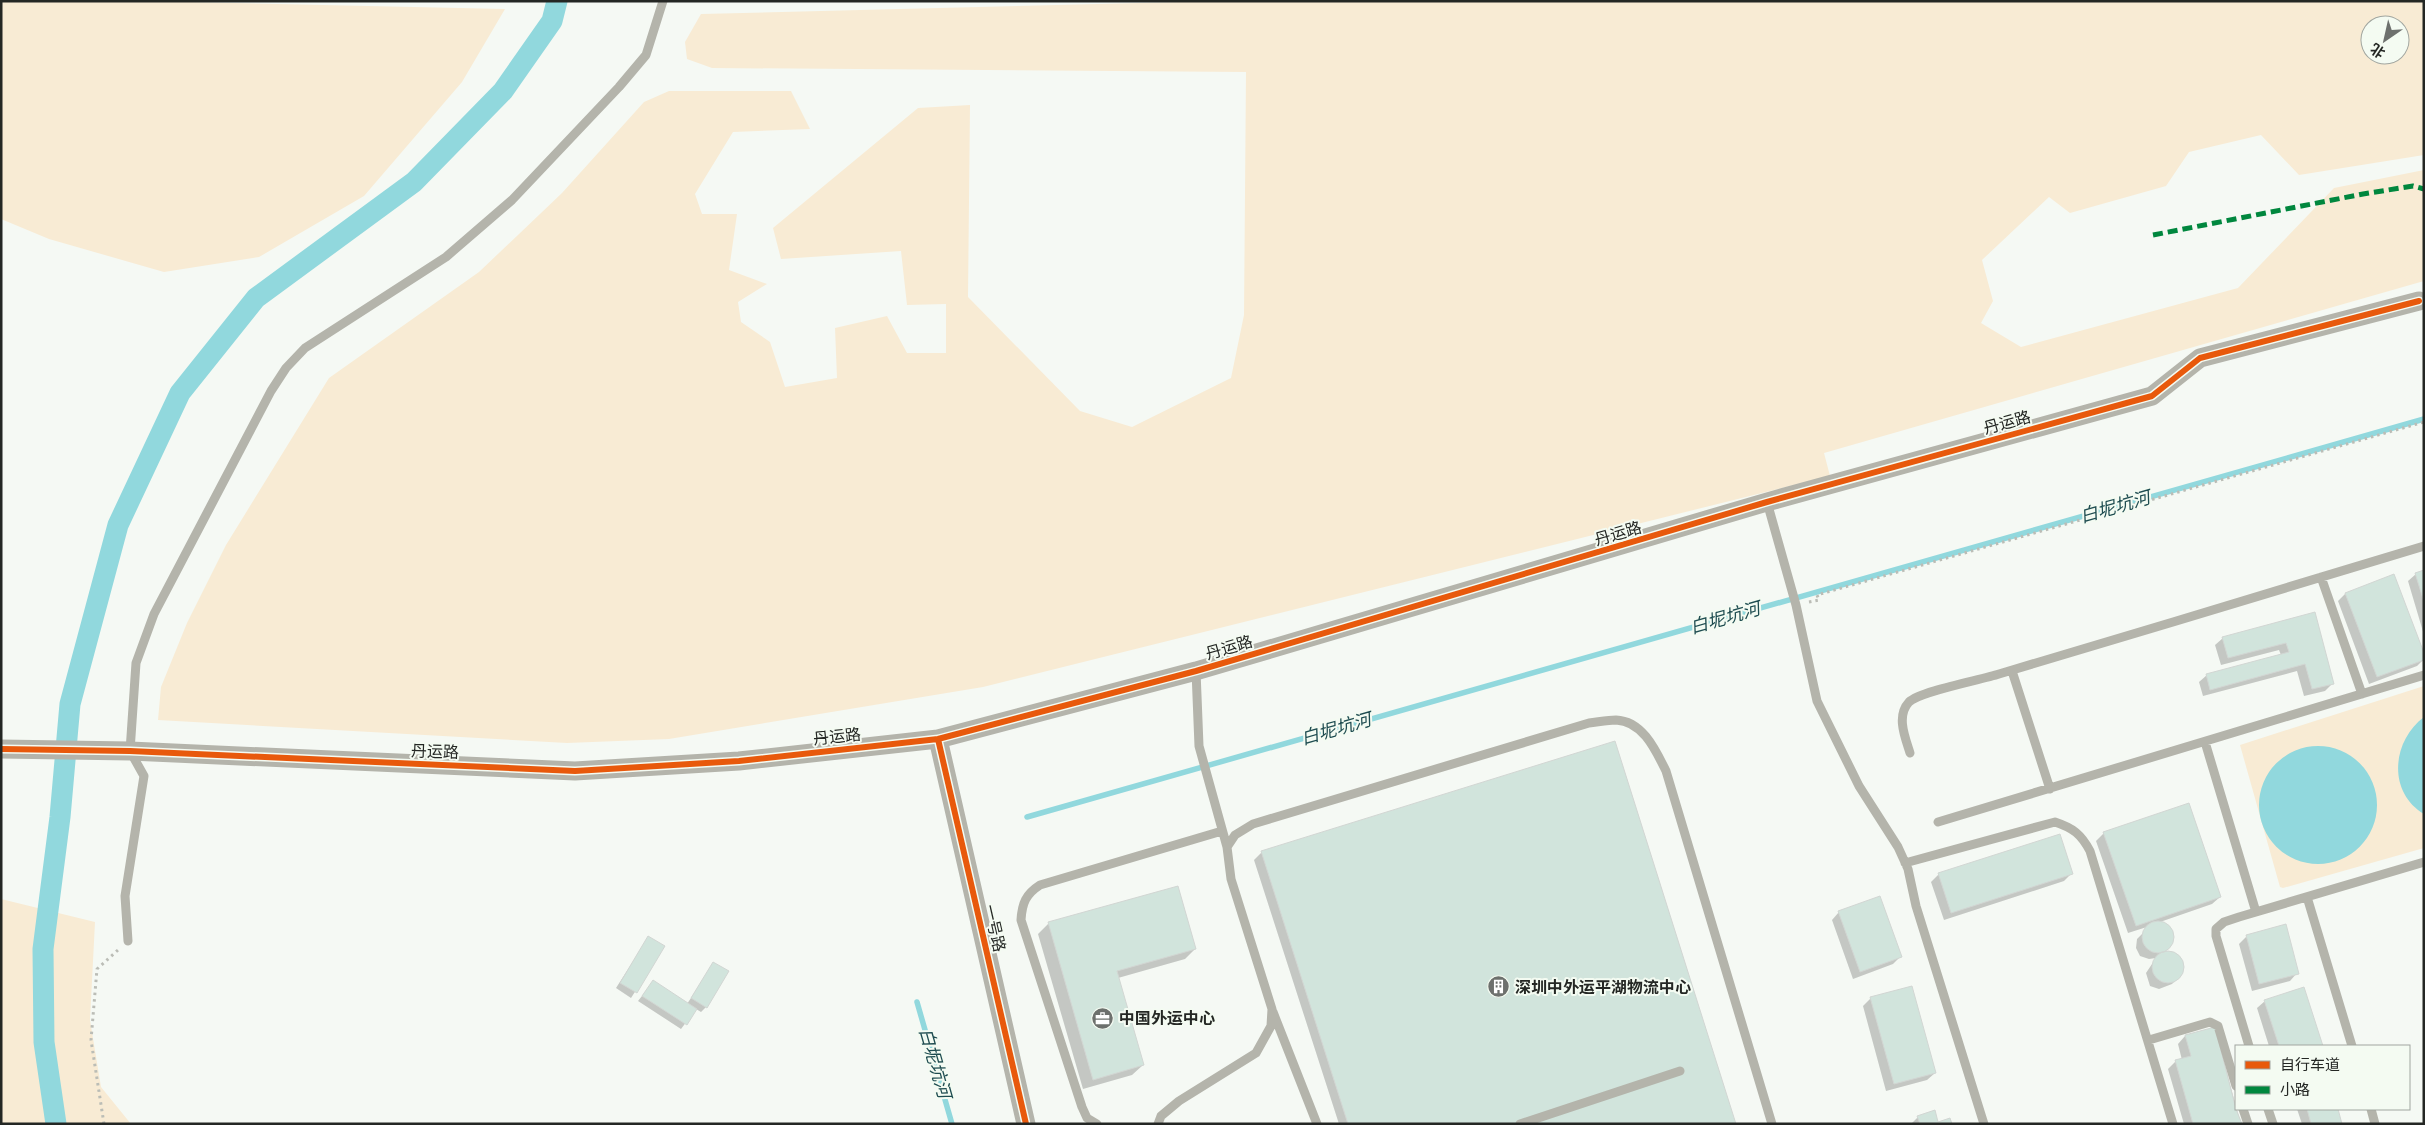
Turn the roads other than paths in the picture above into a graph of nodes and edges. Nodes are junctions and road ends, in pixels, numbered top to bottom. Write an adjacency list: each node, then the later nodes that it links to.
1 (663, 1): 13 (lane)
2 (2419, 301): 3 (street, 丹运路)
3 (1768, 502): 6 (street, 丹运路); 20 (lane)
4 (2424, 546): 5 (lane)
5 (2321, 577): 7 (lane); 9 (lane)
6 (1196, 671): 10 (street, 丹运路); 17 (lane)
7 (2012, 671): 14 (lane); 15 (lane)
8 (2424, 675): 9 (lane)
9 (2362, 694): 11 (lane)
10 (938, 739): 13 (street, 丹运路); 33 (street, 一号路)
11 (2205, 742): 15 (lane); 22 (lane)
12 (1, 749): 13 (street, 丹运路)
13 (130, 751): 23 (lane)
14 (1910, 753)
15 (2050, 789): 16 (lane)
16 (1938, 822)
17 (1222, 831): 18 (lane); 34 (lane)
18 (1227, 847): 24 (lane); 38 (lane)
19 (2424, 862): 21 (lane)
20 (1905, 863): 25 (lane); 39 (lane)
21 (2307, 897): 22 (lane); 27 (lane)
22 (2256, 912): 26 (lane)
23 (128, 941)
24 (1272, 1009): 35 (lane); 36 (lane)
25 (2149, 1040): 29 (lane); 40 (lane)
26 (2249, 1045)
27 (2352, 1045)
28 (1680, 1071): 37 (lane)
29 (2235, 1083)
30 (2243, 1110): 41 (lane)
31 (2268, 1110): 42 (lane)
32 (2371, 1110): 43 (lane)
33 (1026, 1124)
34 (1097, 1124)
35 (1158, 1124)
36 (1317, 1124)
37 (1520, 1124)
38 (1772, 1124)
39 (1984, 1124)
40 (2173, 1124)
41 (2248, 1124)
42 (2273, 1124)
43 (2375, 1124)

